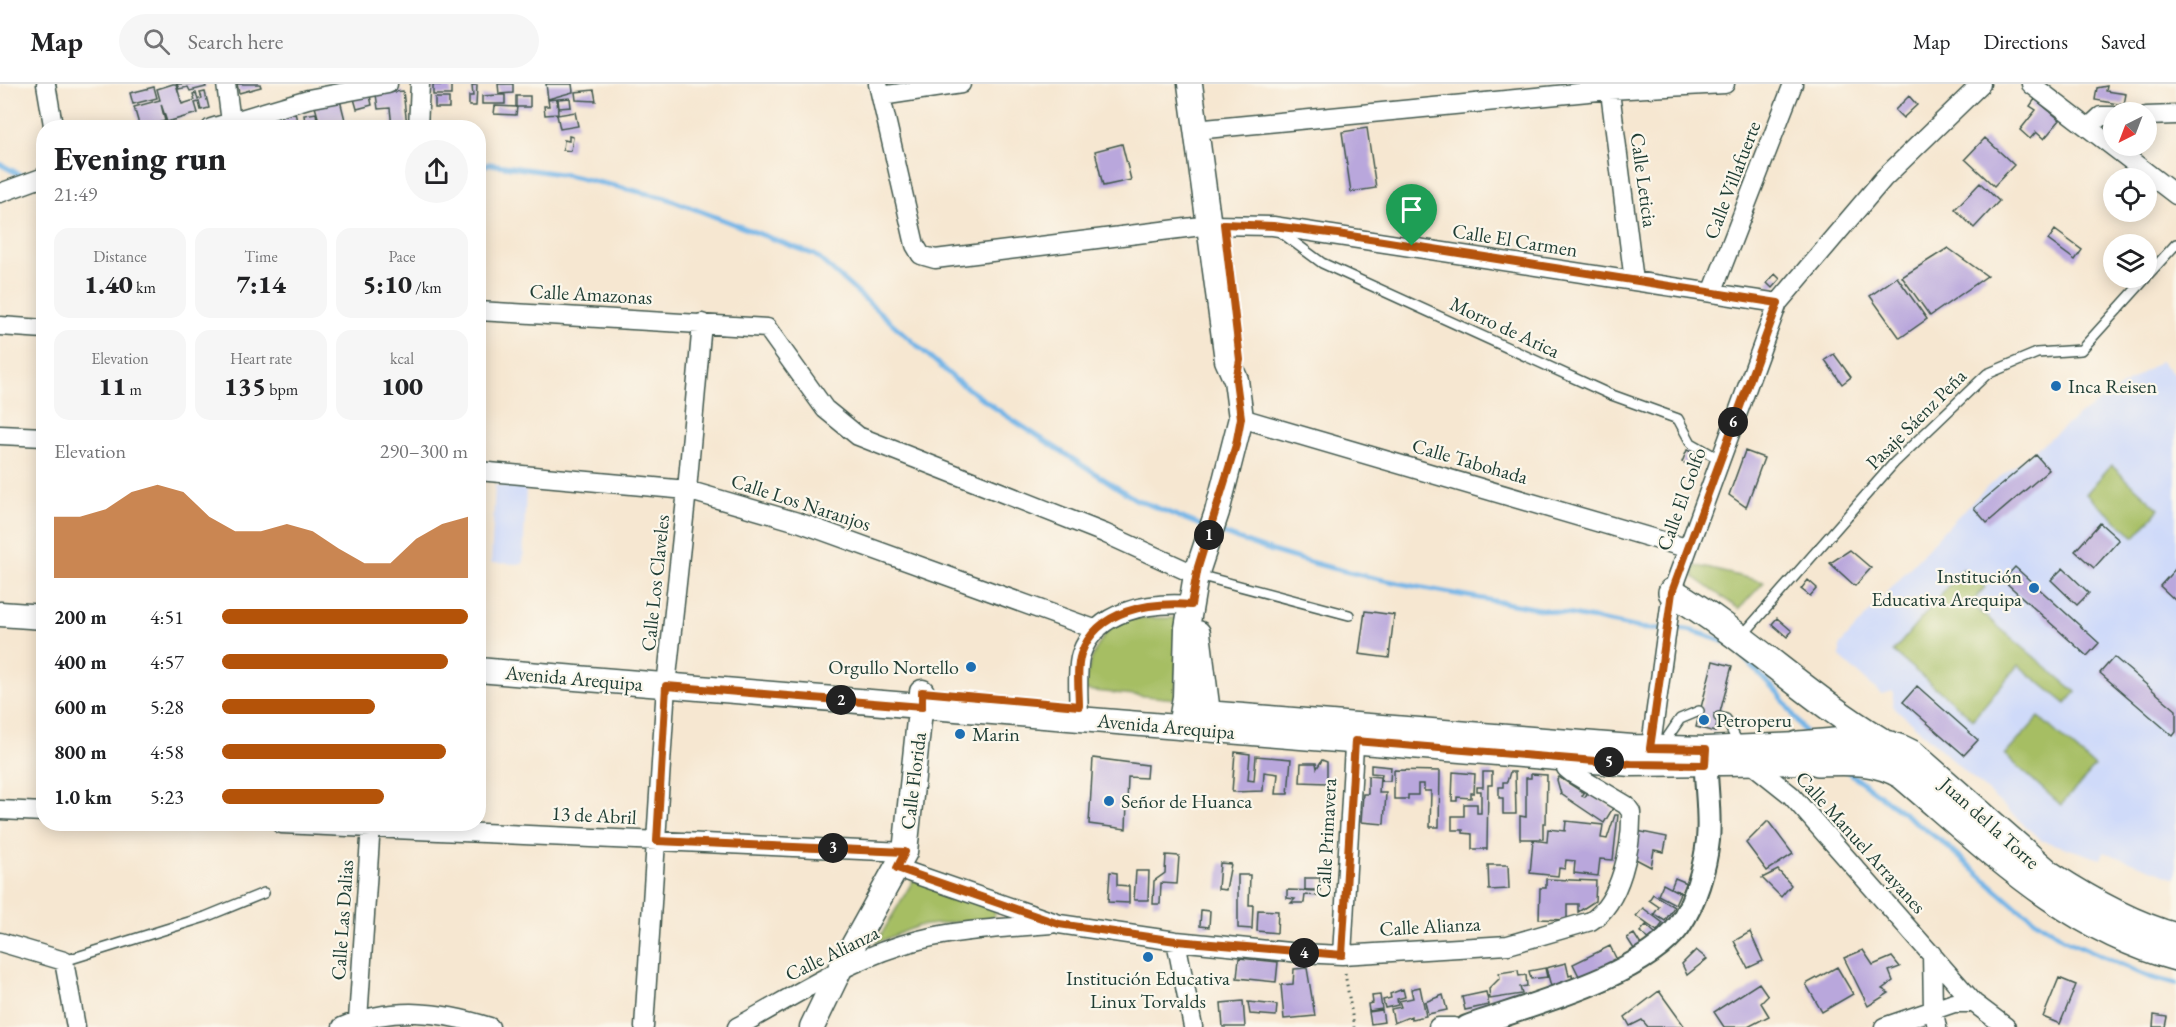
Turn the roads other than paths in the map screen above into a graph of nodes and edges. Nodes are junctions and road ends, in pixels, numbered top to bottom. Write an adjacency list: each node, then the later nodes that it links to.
1 (46, 84): 18 (street)
2 (226, 84): 19 (street)
3 (388, 84): 20 (street)
4 (420, 84): 21 (street)
5 (961, 84): 13 (street)
6 (1190, 84): 23 (main road)
7 (1198, 84): 23 (main road)
8 (1725, 84): 12 (street)
9 (1793, 84): 33 (street, Calle Villafuerte)
10 (1981, 84): 34 (street, Calle El Golfo)
11 (2031, 84): 14 (street)
12 (1609, 87): 23 (street); 31 (street, Calle Leticia)
13 (880, 90): 27 (street, Calle El Carmen)
14 (2050, 90): 22 (street)
15 (2176, 115): 17 (street)
16 (2103, 116): 22 (street)
17 (2157, 116)
18 (52, 120)
19 (231, 120)
20 (238, 120)
21 (418, 120)
22 (2088, 128): 26 (street)
23 (1200, 130): 27 (main road)
24 (36, 180): 25 (street)
25 (5, 191)
26 (2176, 195)
27 (1217, 224): 28 (street, Calle El Carmen); 39 (main road)
28 (1273, 226): 31 (street, Calle El Carmen); 42 (lane, Morro de Arica)
29 (2176, 244): 30 (lane, Pasaje Sáenz Peña)
30 (2157, 265)
31 (1635, 281): 33 (street, Calle El Carmen)
32 (2136, 288): 55 (lane, Pasaje Sáenz Peña)
33 (1712, 293): 34 (street, Calle El Carmen)
34 (1778, 303): 42 (street, Calle El Golfo)
35 (486, 311): 36 (street, Calle Amazonas)
36 (702, 323): 44 (street, Calle Los Claveles); 46 (street, Calle Amazonas)
37 (0, 326): 38 (street)
38 (36, 328)
39 (1241, 418): 45 (street, Calle Tabohada); 46 (main road)
40 (0, 435): 41 (street)
41 (36, 437)
42 (1719, 459): 45 (street, Calle El Golfo)
43 (486, 472): 44 (street, Calle Los Naranjos)
44 (687, 490): 53 (street, Calle Los Naranjos); 58 (street, Calle Los Claveles)
45 (1686, 548): 48 (street, Calle El Golfo)
46 (1197, 571): 47 (main road); 50 (lane)
47 (1191, 605): 53 (street); 63 (main road); 64 (main road)
48 (1670, 605): 55 (main road); 68 (street, Calle El Golfo)
49 (0, 614): 51 (main road)
50 (1349, 615)
51 (36, 616)
52 (0, 630): 54 (main road)
53 (1097, 630): 61 (street)
54 (36, 632)
55 (1741, 638): 66 (main road)
56 (486, 655): 58 (main road, Avenida Arequipa)
57 (486, 670): 58 (main road, Avenida Arequipa)
58 (667, 678): 59 (main road, Avenida Arequipa); 76 (street, Calle Los Claveles)
59 (922, 700): 61 (main road, Avenida Arequipa); 77 (main road, Calle Florida)
60 (1699, 711): 68 (lane)
61 (1079, 713): 63 (main road, Avenida Arequipa)
62 (1719, 717): 69 (lane)
63 (1181, 719): 64 (main road, Avenida Arequipa)
64 (1208, 721): 65 (main road, Avenida Arequipa)
65 (1355, 733): 68 (main road, Avenida Arequipa); 71 (main road, Avenida Arequipa); 84 (street, Calle Primavera)
66 (1879, 740): 67 (main road, Juan del la Torre); 80 (main road, Juan del la Torre)
67 (1825, 752): 69 (main road, Avenida Arequipa); 85 (main road, Juan del la Torre)
68 (1653, 753): 70 (main road, Avenida Arequipa); 71 (main road, Avenida Arequipa)
69 (1746, 756): 70 (main road, Avenida Arequipa); 83 (street, Calle Manuel Arrayanes)
70 (1706, 757): 100 (street)
71 (1563, 759): 84 (street, Calle Alianza)
72 (0, 810): 73 (street)
73 (36, 812)
74 (370, 831): 91 (street, Calle Las Dalias)
75 (466, 831): 76 (street, 13 de Abril)
76 (657, 841): 77 (street, 13 de Abril); 94 (street, Calle Los Claveles)
77 (901, 860): 79 (street, Calle Alianza); 87 (main road)
78 (264, 893): 86 (lane)
79 (1059, 924): 81 (street, Calle Alianza); 87 (street, Calle Alianza)
80 (2176, 937)
81 (1176, 941): 84 (street, Calle Alianza); 97 (street)
82 (0, 942): 86 (street)
83 (1932, 954): 88 (street, Calle Manuel Arrayanes); 89 (street)
84 (1342, 955)
85 (2176, 957)
86 (64, 961): 92 (street)
87 (838, 971): 95 (street, Calle Alianza); 96 (main road)
88 (1974, 1003): 89 (street); 102 (street, Calle Manuel Arrayanes)
89 (1935, 1018): 101 (street)
90 (397, 1019): 91 (street); 93 (street)
91 (350, 1024)
92 (76, 1027)
93 (490, 1027)
94 (644, 1027)
95 (737, 1027)
96 (812, 1027)
97 (1193, 1027)
98 (1438, 1027): 99 (street)
99 (1454, 1027)
100 (1467, 1027)
101 (1884, 1027)
102 (2006, 1027)

